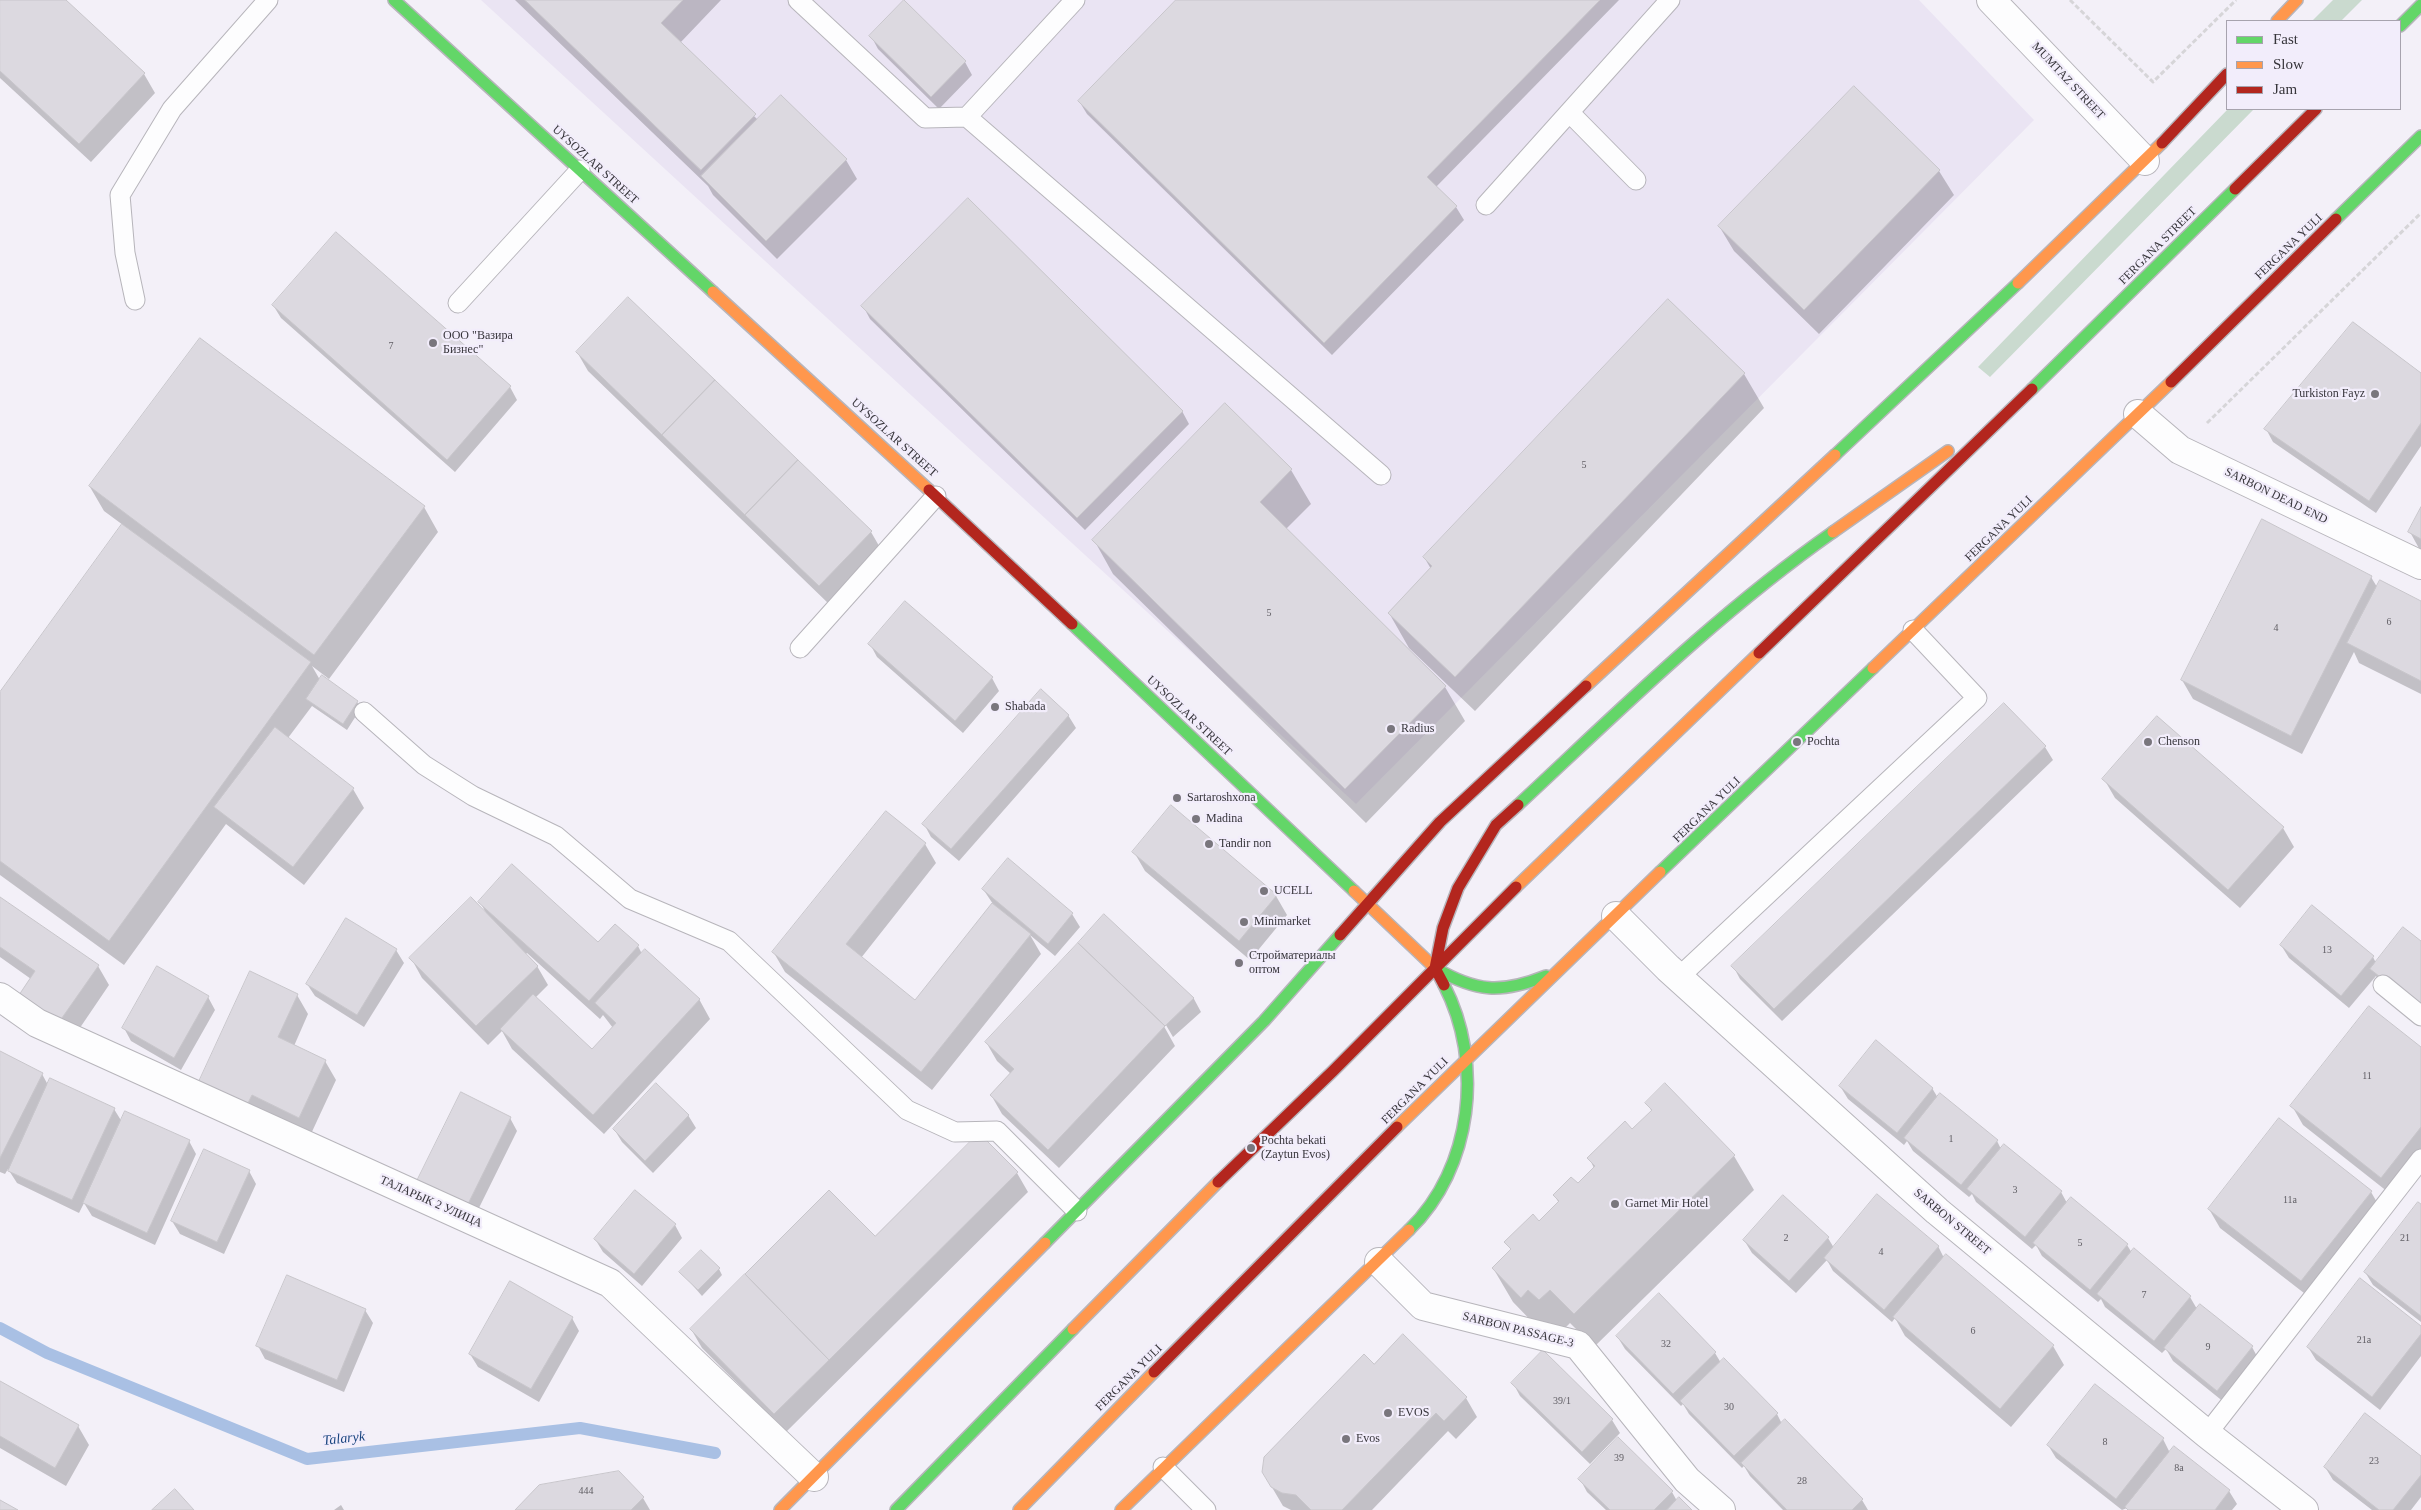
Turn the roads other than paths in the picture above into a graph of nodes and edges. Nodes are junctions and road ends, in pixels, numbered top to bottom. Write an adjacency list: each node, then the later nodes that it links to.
1 (268, 0): 20 (lane)
2 (394, 0): 17 (main road, UYSOZLAR STREET)
3 (798, 0): 14 (lane)
4 (1076, 0): 14 (lane)
5 (1670, 0): 13 (lane)
6 (1991, 0): 16 (street, MUMTАZ STREET)
7 (2297, 0): 9 (main road)
8 (2421, 5): 10 (main road)
9 (2278, 20)
10 (2401, 25)
11 (2226, 75): 16 (main road)
12 (2315, 110): 22 (main road, FERGANA STREET)
13 (1570, 113): 18 (lane); 19 (lane)
14 (967, 118): 24 (lane)
15 (2421, 136): 23 (main road, FERGANA YULI)
16 (2146, 161): 30 (main road)
17 (580, 170): 21 (lane); 25 (main road, UYSOZLAR STREET)
18 (1636, 180)
19 (1486, 204)
20 (135, 300)
21 (458, 304)
22 (2019, 402): 32 (main road); 32 (main road)
23 (2138, 414): 26 (street, SARBON DEAD END); 27 (main road, FERGANA YULI)
24 (1381, 475)
25 (936, 496): 28 (lane); 30 (main road, UYSOZLAR STREET)
26 (2421, 565)
27 (1913, 630): 31 (main road, FERGANA YULI); 34 (lane)
28 (800, 648)
29 (364, 712): 40 (lane)
30 (1368, 904): 32 (main road, UYSOZLAR STREET); 40 (main road)
31 (1616, 916): 33 (main road, FERGANA YULI); 34 (street, SARBON STREET)
32 (1435, 968): 33 (main road); 38 (main road); 46 (main road)
33 (1560, 968): 38 (main road, FERGANA YULI)
34 (1679, 978): 42 (street, SARBON STREET)
35 (2383, 985): 37 (lane)
36 (0, 997): 44 (street, ТАЛАРЫК 2 УЛИЦА)
37 (2421, 1016)
38 (1466, 1060): 41 (main road); 47 (main road, FERGANA YULI)
39 (2421, 1159): 42 (lane)
40 (1077, 1211): 44 (main road)
41 (1379, 1262): 43 (main road); 50 (street, SARBON PASSAGE-3)
42 (2207, 1434): 51 (street, SARBON STREET)
43 (1163, 1467): 48 (main road); 49 (lane)
44 (814, 1477): 45 (main road)
45 (780, 1510)
46 (896, 1510)
47 (1019, 1510)
48 (1121, 1510)
49 (1206, 1510)
50 (1721, 1510)
51 (2304, 1510)

